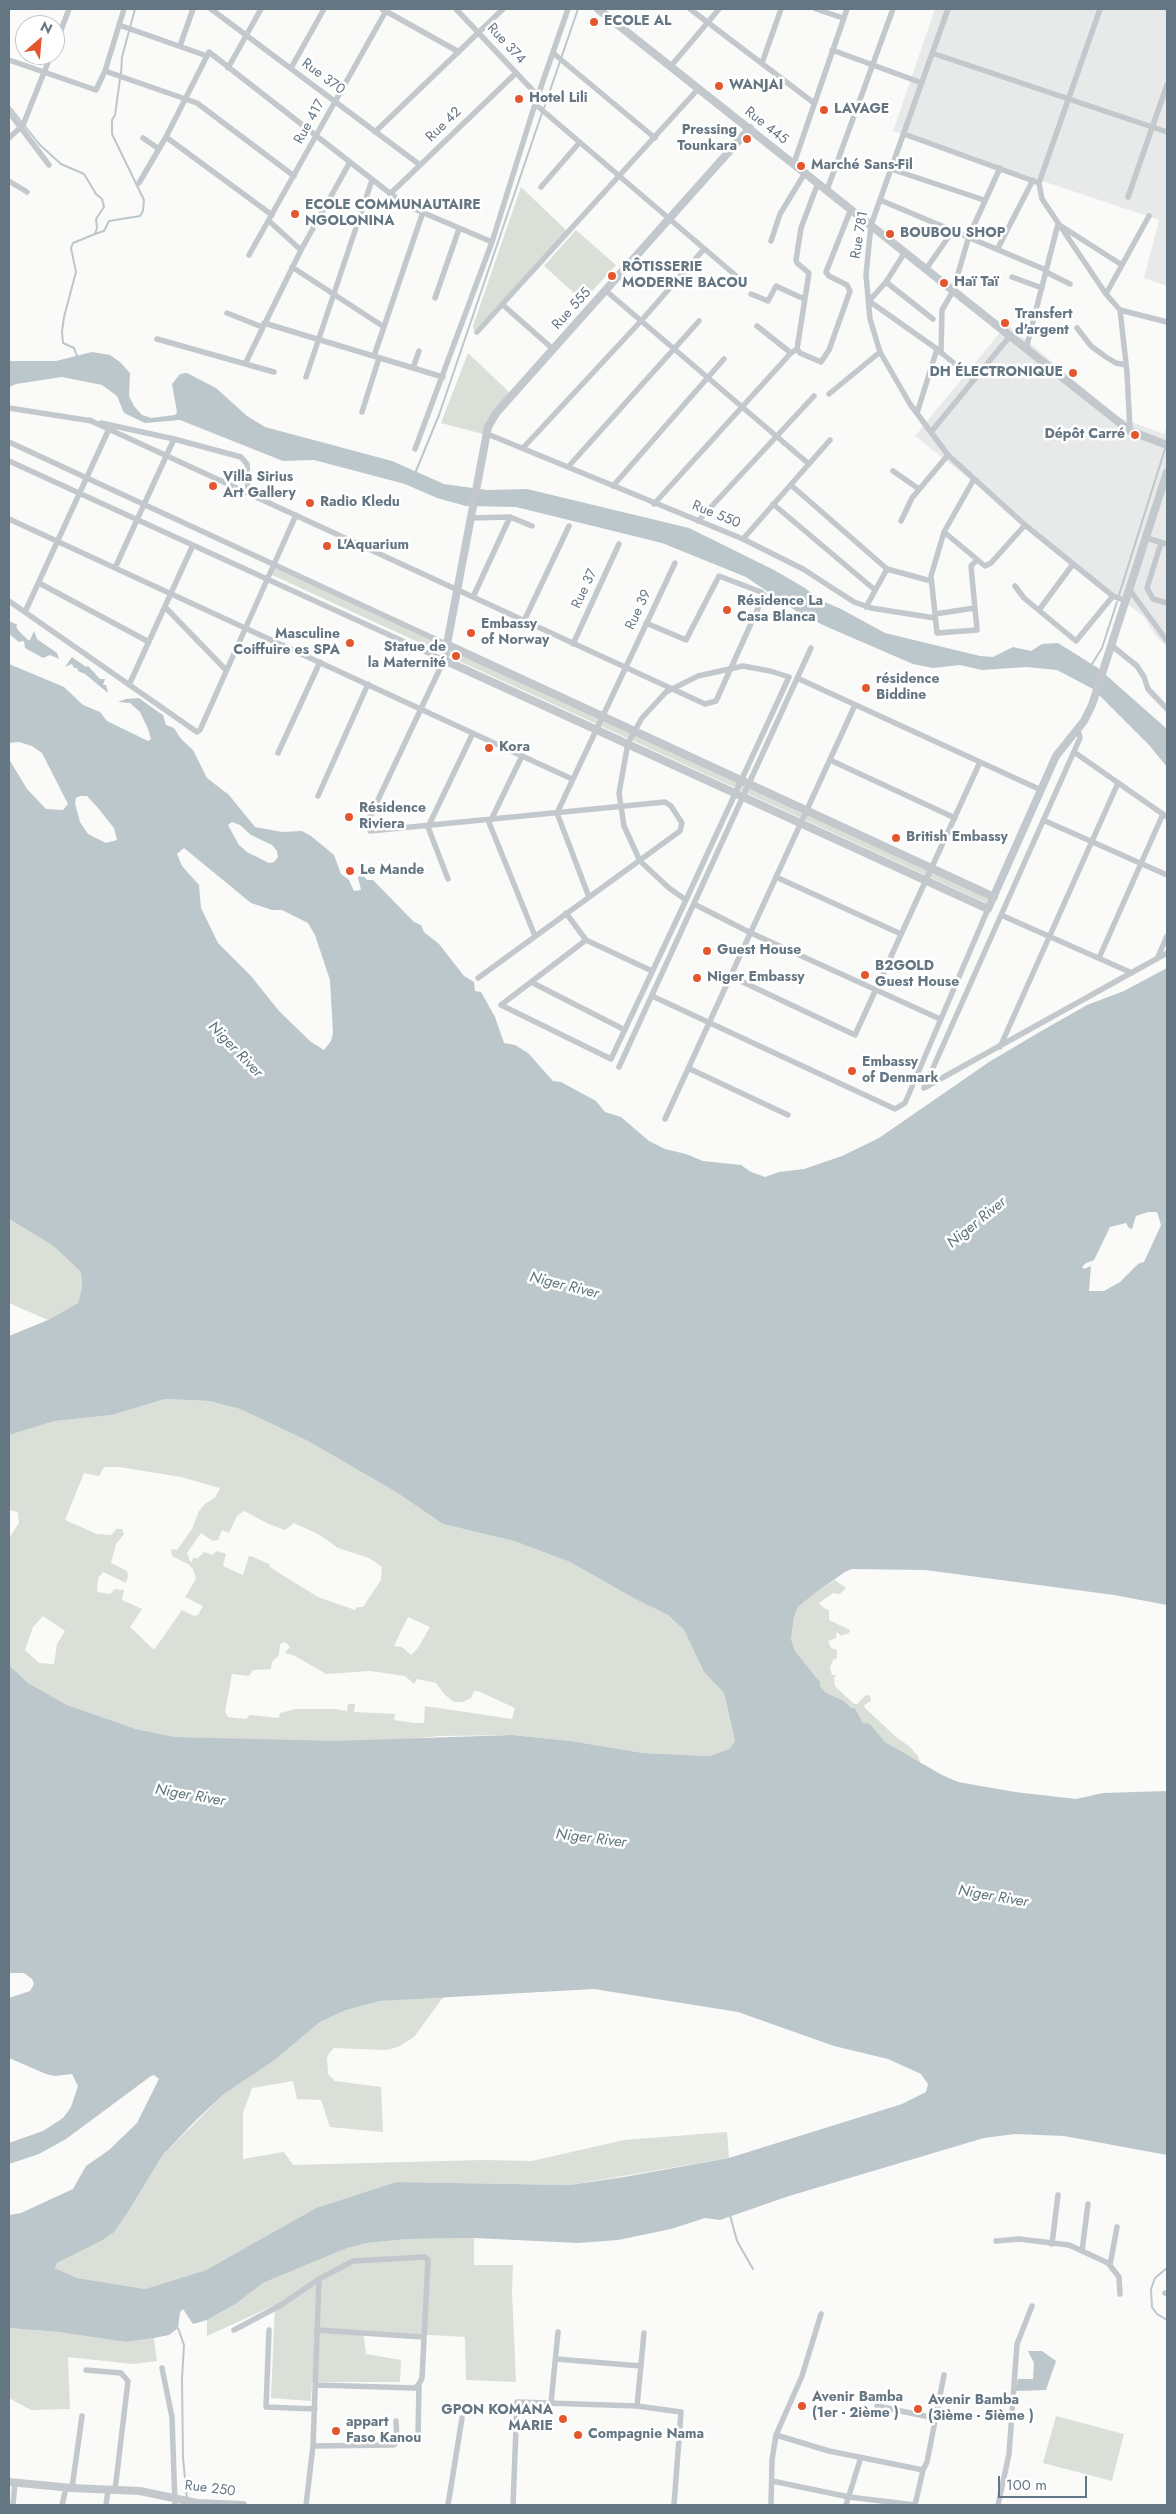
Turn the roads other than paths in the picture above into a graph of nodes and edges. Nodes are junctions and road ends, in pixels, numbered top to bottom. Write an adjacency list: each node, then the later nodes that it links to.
1 (124, 9): 22 (street)
2 (193, 9): 25 (street)
3 (211, 9): 19 (street, Rue 370)
4 (261, 9): 24 (street)
5 (324, 9): 37 (street)
6 (385, 9): 27 (street); 47 (street, Rue 417)
7 (456, 9): 23 (street, Rue 374)
8 (504, 9): 23 (street)
9 (568, 9): 29 (street)
10 (598, 9): 35 (street, Rue 445)
11 (690, 9): 21 (street)
12 (719, 9): 21 (street)
13 (781, 9): 32 (street)
14 (816, 9): 20 (street)
15 (846, 9): 20 (street)
16 (893, 9): 34 (street)
17 (948, 9): 28 (street, Rue 781)
18 (1100, 9): 46 (street)
19 (221, 12): 24 (street, Rue 370)
20 (843, 18): 26 (street)
21 (707, 22): 32 (street); 35 (street)
22 (119, 25): 25 (street); 38 (street)
23 (478, 33): 27 (street); 40 (street, Rue 374)
24 (246, 35): 36 (street); 37 (street, Rue 370)
25 (180, 46): 30 (street)
26 (832, 50): 34 (street); 48 (street)
27 (458, 52): 54 (street)
28 (932, 53): 41 (street, Rue 781); 46 (street)
29 (553, 54): 44 (street); 61 (street)
30 (207, 56): 36 (street); 45 (street)
31 (9, 60): 39 (street)
32 (762, 63): 48 (street)
33 (48, 65): 39 (street)
34 (872, 65): 41 (street); 79 (street)
35 (671, 66): 43 (street, Rue 445)
36 (228, 68): 57 (street)
37 (291, 68): 47 (street, Rue 370)
38 (105, 71): 39 (street); 45 (street)
39 (45, 72): 51 (street)
40 (515, 74): 44 (street, Rue 374); 67 (street, Rue 42)
41 (922, 83): 56 (street, Rue 781)
42 (1167, 85): 52 (street)
43 (699, 88): 53 (street, Rue 445); 61 (street)
44 (538, 96): 49 (street)
45 (185, 99): 58 (street); 71 (street)
46 (1068, 99): 52 (street); 75 (street)
47 (335, 102): 54 (street, Rue 370); 57 (street, Rue 417)
48 (814, 102): 65 (street)
49 (535, 104): 62 (street); 95 (street)
50 (9, 112): 51 (street)
51 (22, 127): 59 (street); 66 (street)
52 (1153, 127): 55 (street); 82 (street)
53 (750, 128): 65 (street, Rue 445); 89 (street, Rue 555)
54 (375, 132): 67 (street, Rue 370)
55 (1167, 132)
56 (904, 134): 68 (street); 69 (street, Rue 781)
57 (316, 136): 64 (street); 71 (street, Rue 417)
58 (166, 137): 63 (street); 88 (street)
59 (9, 138)
60 (143, 138): 63 (street)
61 (655, 138): 72 (street)
62 (580, 142): 72 (street); 78 (street)
63 (158, 149): 76 (street)
64 (350, 162): 73 (street); 99 (street)
65 (794, 163): 70 (street, Rue 445)
66 (49, 165)
67 (420, 166): 81 (street, Rue 42)
68 (1000, 168): 75 (street); 84 (street)
69 (891, 169): 83 (street, Rue 781); 84 (street)
70 (805, 173): 77 (street, Rue 445); 96 (street)
71 (294, 176): 88 (street, Rue 417)
72 (620, 177): 89 (street); 119 (street)
73 (372, 180): 81 (street); 113 (street)
74 (9, 181): 80 (street)
75 (1036, 181): 90 (street); 97 (street)
76 (139, 183)
77 (818, 183): 79 (street, Rue 445); 117 (street)
78 (541, 187)
79 (827, 190): 85 (street, Rue 445)
80 (27, 192)
81 (390, 194): 86 (street)
82 (1128, 197)
83 (880, 200): 91 (street, Rue 781); 93 (street)
84 (984, 200): 94 (street)
85 (851, 209): 91 (street, Rue 445); 136 (street)
86 (423, 212): 92 (street); 128 (street)
87 (1149, 216): 102 (street)
88 (271, 218): 99 (street); 101 (street, Rue 417)
89 (669, 219): 98 (street); 111 (street, Rue 555)
90 (1057, 224): 102 (street); 105 (street); 115 (street)
91 (871, 225): 100 (street, Rue 445); 118 (street, Rue 781)
92 (459, 229): 95 (street); 116 (street)
93 (952, 232): 94 (street); 104 (street)
94 (969, 236): 97 (street); 112 (street)
95 (492, 242): 149 (street)
96 (771, 242)
97 (998, 248): 105 (street)
98 (704, 249): 107 (street); 123 (street)
99 (301, 250): 103 (street)
100 (905, 252): 104 (street, Rue 445); 108 (street)
101 (248, 255)
102 (1122, 265): 115 (street)
103 (292, 267): 113 (street); 126 (street)
104 (926, 269): 112 (street, Rue 445)
105 (1046, 271): 109 (street); 110 (street)
106 (1012, 277): 110 (street)
107 (741, 280)
108 (886, 282): 118 (street); 122 (street)
109 (1070, 284)
110 (1042, 288): 137 (street)
111 (605, 290): 123 (street); 134 (street, Rue 555)
112 (953, 291): 131 (street, Rue 445); 139 (street)
113 (333, 294): 128 (street); 132 (street)
114 (751, 294): 117 (street)
115 (1106, 294): 120 (street)
116 (435, 298)
117 (804, 299): 136 (street)
118 (868, 302): 139 (street); 140 (street, Rue 781)
119 (503, 305): 130 (street); 134 (street)
120 (1120, 310): 125 (street); 145 (street)
121 (227, 313): 126 (street)
122 (933, 319)
123 (641, 321): 135 (street); 168 (street)
124 (699, 321): 135 (street)
125 (1167, 322)
126 (263, 325): 132 (street); 144 (street)
127 (757, 326): 141 (street)
128 (384, 327): 142 (street)
129 (1077, 328): 145 (street)
130 (478, 332)
131 (1010, 336): 137 (street, Rue 445); 151 (street)
132 (318, 339): 142 (street); 148 (street)
133 (157, 340): 144 (street)
134 (553, 349): 162 (street, Rue 555)
135 (674, 349): 150 (street); 174 (street)
136 (797, 349): 141 (street)
137 (1026, 349): 160 (street, Rue 445)
138 (419, 351): 146 (street)
139 (939, 351): 151 (street); 157 (street)
140 (880, 352): 152 (street); 157 (street, Rue 781)
141 (791, 353): 154 (street)
142 (376, 357): 146 (street); 156 (street)
143 (724, 359): 150 (street)
144 (246, 364): 147 (street)
145 (1126, 365): 160 (street)
146 (413, 368): 149 (street)
147 (274, 372)
148 (306, 377)
149 (443, 377): 169 (street)
150 (707, 378): 154 (street); 180 (street)
151 (974, 380): 161 (street)
152 (829, 394)
153 (814, 396): 163 (street)
154 (742, 407): 163 (street); 185 (street)
155 (9, 408): 158 (street)
156 (362, 412)
157 (916, 413): 161 (street, Rue 781)
158 (89, 420): 159 (street); 164 (street)
159 (110, 429): 170 (street); 177 (street)
160 (1130, 431): 167 (street, Rue 445)
161 (931, 432): 171 (street, Rue 781)
162 (486, 433): 168 (street, Rue 550); 189 (street, Rue 555)
163 (776, 436): 173 (street); 193 (street)
164 (174, 439): 170 (street); 183 (street)
165 (830, 440): 173 (street)
166 (9, 442): 177 (street)
167 (1167, 445)
168 (523, 448): 174 (street, Rue 550)
169 (415, 449)
170 (166, 455): 183 (street); 184 (street)
171 (948, 455): 178 (street, Rue 781); 181 (street)
172 (9, 461): 182 (street)
173 (809, 464): 179 (street)
174 (568, 467): 180 (street, Rue 550)
175 (893, 471): 181 (street)
176 (1167, 472): 198 (street)
177 (87, 478): 182 (street); 184 (street)
178 (974, 479): 194 (street, Rue 781); 197 (street)
179 (791, 485): 186 (street); 209 (street)
180 (613, 486): 185 (street, Rue 550)
181 (919, 489): 192 (street)
182 (80, 493): 191 (street); 200 (street)
183 (248, 493): 187 (street)
184 (144, 504): 191 (street); 206 (street)
185 (654, 504): 193 (street, Rue 550)
186 (773, 504): 199 (street); 216 (street)
187 (296, 515): 206 (street); 215 (street)
188 (510, 517): 189 (street); 195 (street); 219 (street)
189 (471, 518): 215 (street, Rue 555)
190 (9, 519): 200 (street)
191 (137, 520): 203 (street); 208 (street)
192 (901, 520)
193 (698, 521): 199 (street, Rue 550)
194 (1025, 525): 204 (street); 207 (street, Rue 781)
195 (532, 526)
196 (570, 526): 229 (street)
197 (944, 532): 204 (street); 211 (street)
198 (1146, 538): 202 (street); 214 (street)
199 (742, 539): 224 (street, Rue 550)
200 (58, 541): 208 (street); 212 (street)
201 (619, 544): 234 (street, Rue 37)
202 (1164, 544): 222 (street)
203 (193, 545): 210 (street); 217 (street)
204 (977, 560): 225 (street)
205 (675, 563): 230 (street, Rue 39)
206 (274, 564): 210 (street); 235 (street)
207 (1073, 564): 218 (street, Rue 781); 226 (street)
208 (115, 568): 217 (street)
209 (887, 569): 211 (street); 216 (street)
210 (267, 579): 231 (street); 238 (street)
211 (931, 582): 228 (street)
212 (39, 583): 227 (street); 233 (street)
213 (1015, 586): 226 (street)
214 (1129, 589): 221 (street); 232 (street)
215 (458, 590): 219 (street); 235 (street, Rue 555)
216 (875, 590): 224 (street)
217 (171, 594): 223 (street); 231 (street)
218 (1113, 596): 221 (street, Rue 781); 226 (street)
219 (473, 597): 229 (street)
220 (9, 601): 227 (street)
221 (1126, 601): 236 (street)
222 (1167, 603)
223 (165, 607): 233 (street); 242 (street)
224 (866, 607): 228 (street, Rue 550)
225 (975, 608): 228 (street, Rue 550); 228 (street)
226 (1039, 610)
227 (25, 612): 245 (street)
228 (935, 616)
229 (524, 621): 234 (street)
230 (646, 623): 240 (street, Rue 39); 241 (street)
231 (245, 627): 239 (street); 242 (street)
232 (1167, 640)
233 (149, 642): 245 (street)
234 (574, 644): 240 (street)
235 (448, 645): 238 (street, Rue 555); 250 (street)
236 (1111, 645): 249 (street); 252 (street)
237 (811, 648): 243 (street)
238 (444, 660): 248 (street); 251 (street)
239 (320, 662): 244 (street); 257 (street)
240 (625, 667): 246 (street); 250 (street, Rue 39)
241 (730, 668): 246 (street); 246 (street); 262 (street)
242 (226, 670): 245 (street)
243 (797, 678): 247 (street); 262 (street)
244 (368, 684): 248 (street); 266 (street)
245 (129, 685)
246 (672, 689): 253 (street)
247 (855, 705): 259 (street); 260 (street)
248 (421, 709): 254 (street); 275 (street)
249 (1167, 709)
250 (602, 716): 251 (street, Rue 39); 253 (street)
251 (596, 729): 255 (street); 261 (street, Rue 39)
252 (1078, 729): 256 (street); 264 (street)
253 (634, 730): 255 (street); 262 (street)
254 (472, 733): 258 (street); 275 (street)
255 (628, 744): 265 (street); 267 (street)
256 (1074, 752): 263 (street); 273 (street)
257 (278, 753)
258 (522, 756): 261 (street); 272 (street)
259 (830, 760): 268 (street); 271 (street)
260 (980, 762): 264 (street); 271 (street)
261 (572, 779): 269 (street, Rue 39)
262 (745, 782): 265 (street); 268 (street)
263 (1118, 783): 270 (street); 276 (street)
264 (1041, 790): 285 (street)
265 (739, 795): 274 (street); 286 (street); 287 (street)
266 (318, 796)
267 (621, 806): 269 (street); 277 (street); 277 (street)
268 (807, 810): 274 (street); 279 (street)
269 (557, 813): 272 (street); 284 (street)
270 (1165, 816): 278 (street)
271 (955, 818): 279 (street)
272 (489, 820): 275 (street); 293 (street)
273 (1043, 820): 276 (street); 290 (street)
274 (801, 823): 281 (street); 283 (street)
275 (428, 826): 282 (street)
276 (1092, 842): 278 (street); 294 (street)
277 (640, 861): 284 (street); 286 (street)
278 (1141, 864): 280 (street); 298 (street)
279 (932, 868): 283 (street); 285 (street)
280 (1167, 875)
281 (776, 877): 291 (street); 292 (street)
282 (448, 879)
283 (926, 880): 288 (street); 292 (street)
284 (589, 897): 289 (street)
285 (994, 897): 288 (street)
286 (686, 900): 300 (street)
287 (694, 904): 291 (street); 306 (street)
288 (988, 908): 307 (street)
289 (566, 914): 293 (street); 296 (street)
290 (1001, 914): 294 (street); 310 (street)
291 (751, 932): 302 (street); 305 (street)
292 (901, 934): 305 (street)
293 (535, 936): 303 (street)
294 (1049, 936): 298 (street); 310 (street)
295 (1167, 936): 299 (street)
296 (586, 940): 300 (street); 304 (street)
297 (1167, 953): 299 (street)
298 (1099, 958): 301 (street)
299 (1157, 959): 301 (street)
300 (652, 971): 309 (street)
301 (1132, 973): 310 (street)
302 (730, 976): 305 (street); 308 (street)
303 (478, 978)
304 (530, 982): 309 (street); 309 (street)
305 (876, 989): 307 (street)
306 (652, 996): 308 (street); 311 (street)
307 (940, 1018): 308 (street)
308 (709, 1024): 312 (street)
309 (625, 1030)
310 (1000, 1047)
311 (618, 1068)
312 (688, 1068): 313 (street); 314 (street)
313 (788, 1115)
314 (665, 1119)
315 (1058, 2195): 319 (street)
316 (1088, 2204): 320 (street)
317 (1117, 2227): 321 (street)
318 (996, 2241): 319 (street)
319 (1052, 2244): 320 (street)
320 (1082, 2251): 321 (street)
321 (1110, 2265): 323 (street)
322 (319, 2280): 326 (street); 328 (street); 331 (street)
323 (1120, 2294)
324 (1032, 2306): 371 (street)
325 (821, 2314): 347 (street)
326 (234, 2330)
327 (269, 2330): 342 (street)
328 (317, 2330): 331 (street); 338 (street)
329 (558, 2332): 332 (street)
330 (644, 2333): 333 (street)
331 (423, 2337): 337 (street)
332 (556, 2359): 333 (street); 339 (street)
333 (641, 2366): 340 (street)
334 (162, 2368): 357 (street)
335 (86, 2370): 355 (street)
336 (944, 2375): 345 (street)
337 (419, 2384): 338 (street); 348 (street)
338 (316, 2385): 342 (street)
339 (551, 2403): 340 (street); 366 (street)
340 (637, 2406): 367 (street)
341 (877, 2406): 345 (street)
342 (315, 2409): 349 (street)
343 (82, 2416): 354 (street)
344 (462, 2418): 365 (street)
345 (934, 2418): 351 (street)
346 (396, 2421): 349 (street)
347 (776, 2435): 350 (street); 352 (street)
348 (418, 2439)
349 (313, 2446): 364 (street)
350 (861, 2457): 351 (street); 356 (street)
351 (923, 2470): 370 (street)
352 (772, 2481): 356 (street); 368 (street)
353 (12, 2482): 354 (street, Rue 250); 359 (street)
354 (69, 2488): 355 (street, Rue 250); 360 (street)
355 (111, 2490): 357 (street, Rue 250); 361 (street)
356 (848, 2497): 369 (street); 370 (street)
357 (175, 2501): 358 (street, Rue 250)
358 (197, 2504): 362 (street, Rue 250)
359 (13, 2505)
360 (62, 2505)
361 (106, 2505)
362 (222, 2505): 363 (street, Rue 250)
363 (243, 2505)
364 (306, 2505)
365 (448, 2505)
366 (513, 2505)
367 (674, 2505)
368 (770, 2505)
369 (846, 2505)
370 (915, 2505)
371 (998, 2505)

